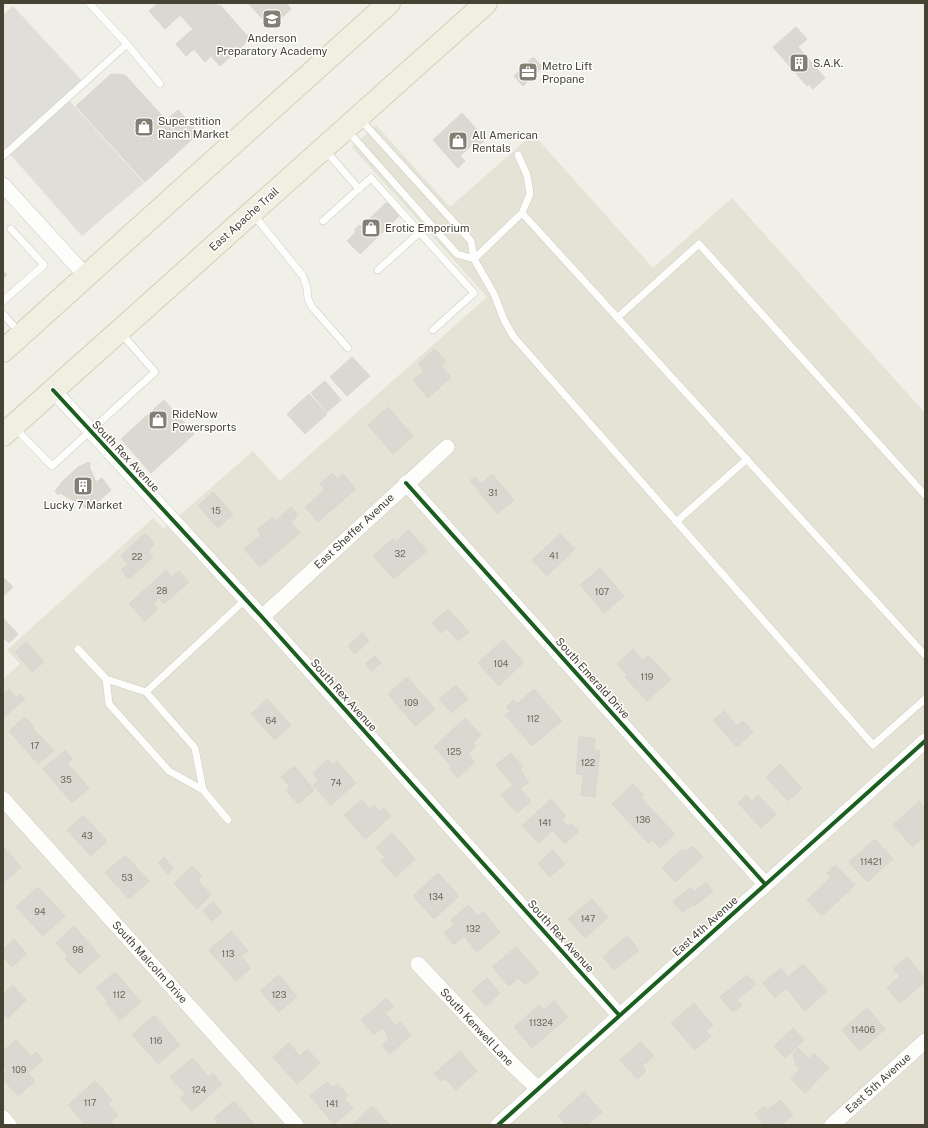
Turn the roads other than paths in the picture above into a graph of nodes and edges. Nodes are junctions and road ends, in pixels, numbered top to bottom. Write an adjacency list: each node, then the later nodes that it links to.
1 (90, 3): 4 (lane)
2 (389, 3): 19 (main road)
3 (486, 3): 6 (main road, East Apache Trail)
4 (127, 44): 5 (lane); 9 (lane)
5 (160, 84)
6 (352, 122): 7 (main road, East Apache Trail); 17 (lane); 17 (lane)
7 (323, 148): 11 (lane); 12 (main road, East Apache Trail)
8 (518, 155): 13 (lane)
9 (3, 156)
10 (3, 185): 19 (street)
11 (359, 189): 14 (lane); 16 (lane)
12 (251, 212): 24 (main road, East Apache Trail); 26 (lane)
13 (522, 213): 17 (lane); 22 (lane)
14 (323, 221)
15 (11, 229): 20 (lane)
16 (420, 232): 18 (lane); 23 (lane)
17 (474, 259): 35 (lane)
18 (378, 270)
19 (86, 276): 25 (main road)
20 (3, 301)
21 (3, 314): 25 (lane)
22 (617, 318): 32 (lane); 34 (lane)
23 (433, 330)
24 (118, 331): 28 (main road, East Apache Trail); 30 (lane)
25 (21, 334): 27 (main road)
26 (348, 348)
27 (3, 351)
28 (53, 390): 29 (main road, East Apache Trail); 30 (street, South Rex Avenue)
29 (8, 430): 30 (lane)
30 (91, 430): 36 (street, South Rex Avenue)
31 (447, 447): 33 (street, East Sheffer Avenue)
32 (746, 459): 35 (lane); 39 (lane)
33 (406, 483): 37 (street, East Sheffer Avenue); 47 (street, South Emerald Drive)
34 (925, 495)
35 (676, 522): 42 (lane)
36 (246, 599): 37 (street, South Rex Avenue); 41 (lane)
37 (262, 617): 49 (street, South Rex Avenue)
38 (78, 649): 40 (lane)
39 (925, 655)
40 (106, 679): 41 (lane); 44 (lane)
41 (146, 692): 44 (lane)
42 (925, 699)
43 (925, 741): 47 (street, East 4th Avenue)
44 (203, 790): 46 (lane)
45 (3, 799): 54 (street, South Malcolm Drive)
46 (228, 820)
47 (765, 884): 49 (street, East 4th Avenue)
48 (418, 964): 51 (street, South Kenwell Lane)
49 (619, 1015): 51 (street, East 4th Avenue)
50 (925, 1041): 56 (street, East 5th Avenue)
51 (538, 1089): 55 (street, East 4th Avenue)
52 (3, 1118): 53 (street)
53 (9, 1125)
54 (296, 1125)
55 (498, 1125)
56 (832, 1125)

